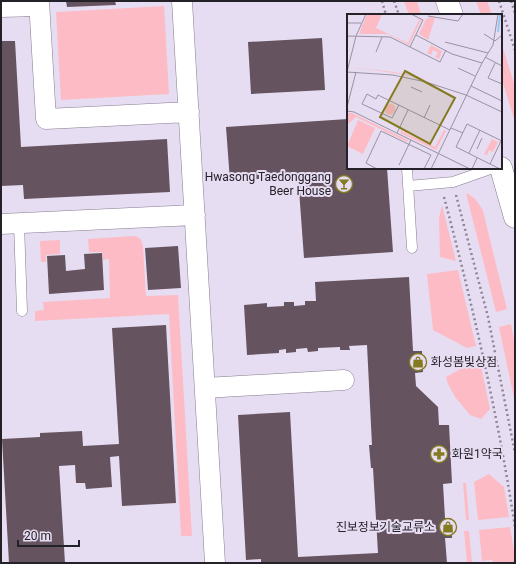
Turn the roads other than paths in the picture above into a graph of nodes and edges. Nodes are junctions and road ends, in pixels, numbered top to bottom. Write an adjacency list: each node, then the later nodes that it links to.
1 (182, 1): 6 (street)
2 (447, 1): 5 (main road)
3 (39, 3): 4 (street); 6 (street)
4 (1, 7)
5 (452, 14)
6 (189, 112): 11 (street)
7 (407, 169): 10 (lane)
8 (490, 169): 10 (lane)
9 (501, 169): 12 (main road)
10 (408, 186): 14 (lane)
11 (195, 215): 13 (street); 17 (street)
12 (515, 217)
13 (10, 223): 15 (lane)
14 (412, 248)
15 (22, 311)
16 (344, 380): 17 (street)
17 (204, 388): 18 (street)
18 (214, 563)

